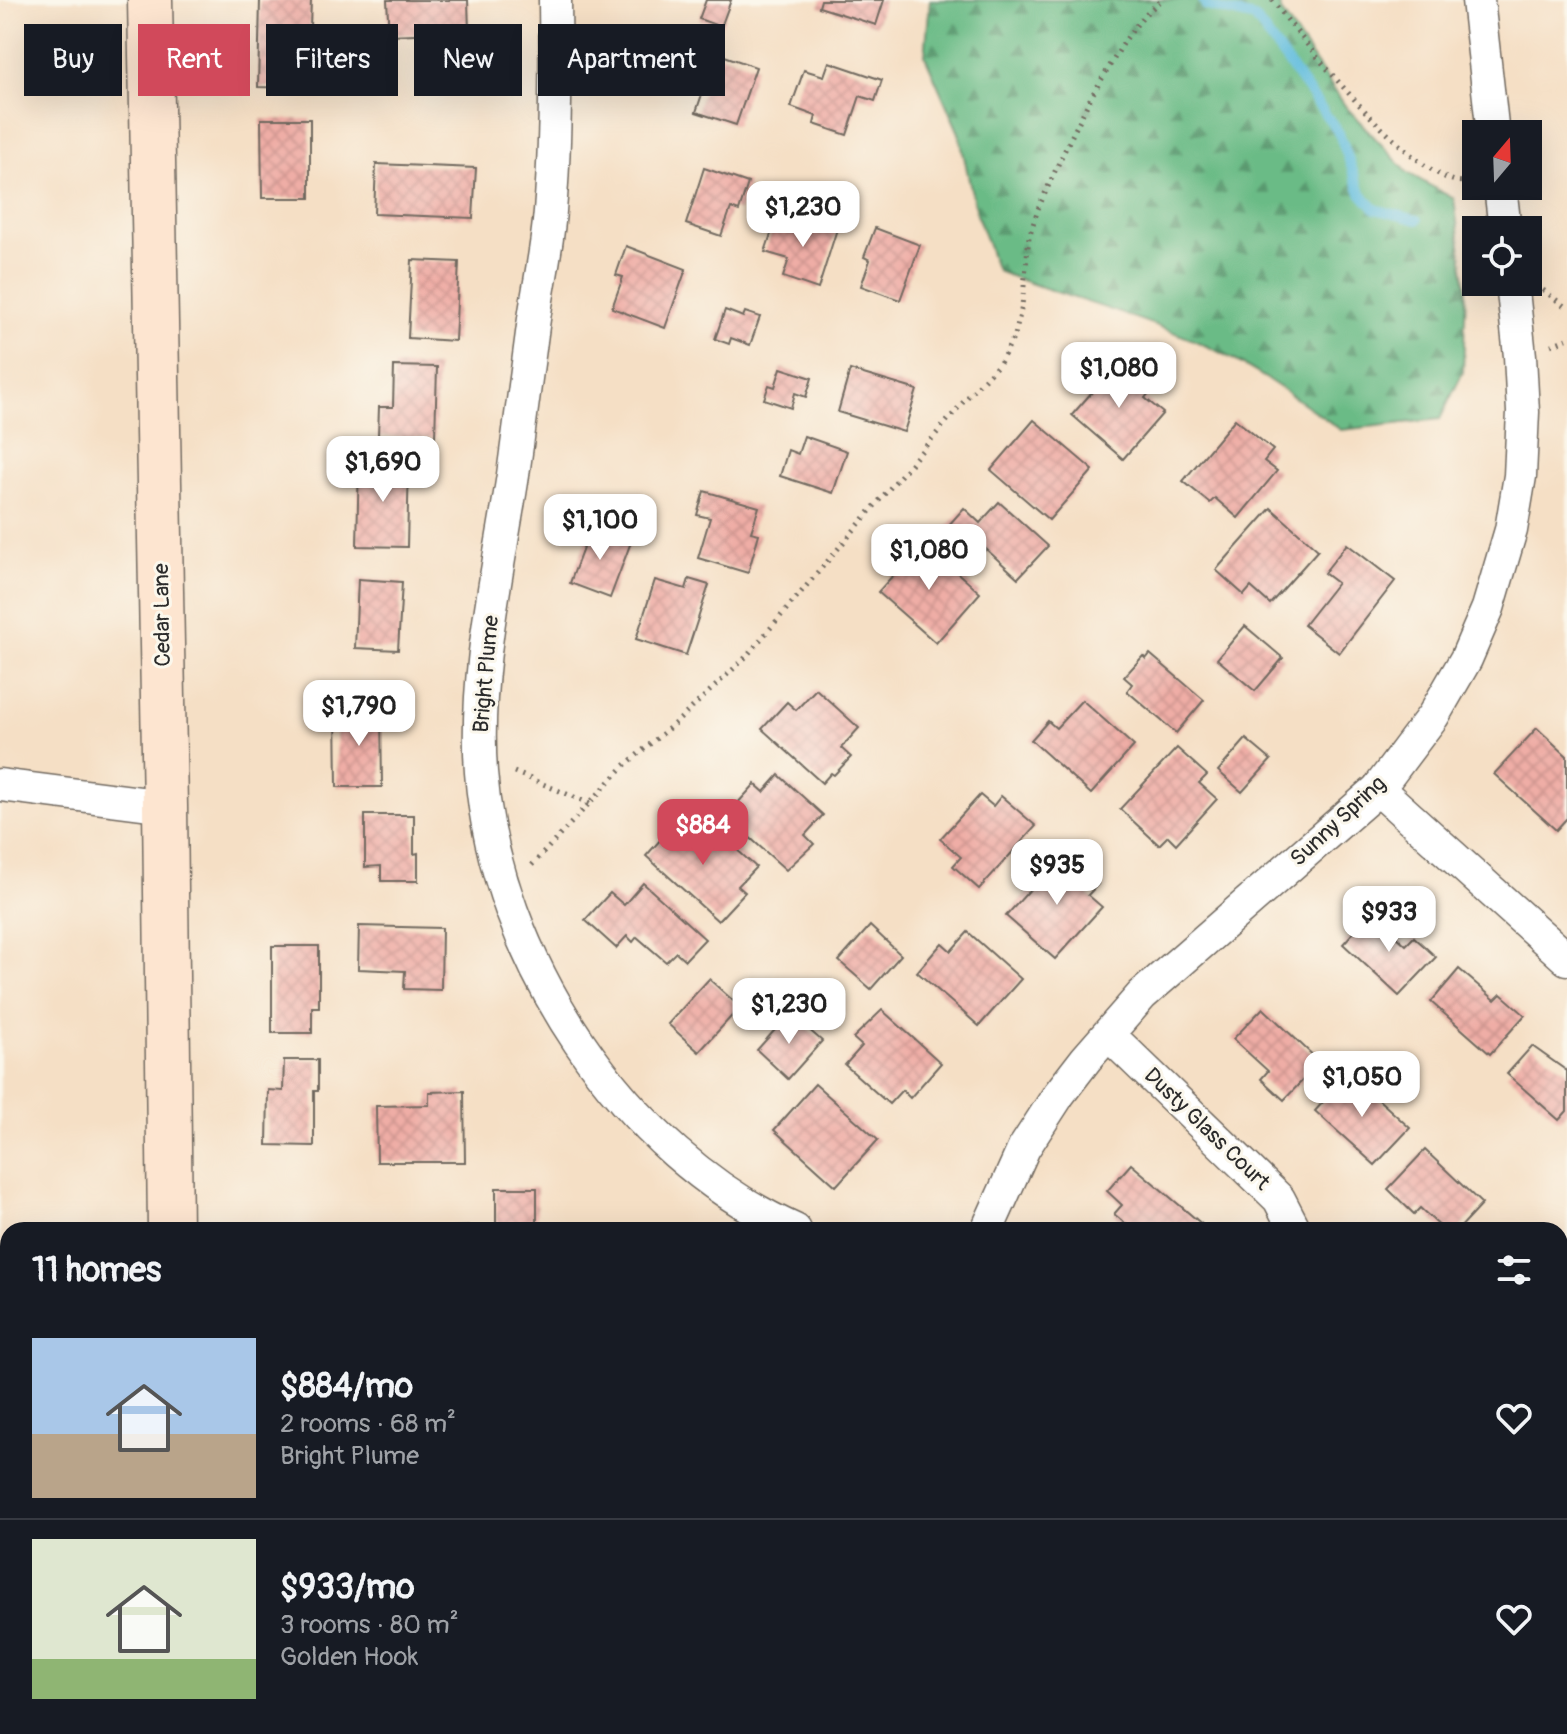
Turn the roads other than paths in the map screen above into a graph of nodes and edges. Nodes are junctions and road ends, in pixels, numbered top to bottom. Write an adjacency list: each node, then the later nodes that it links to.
1 (150, 0): 8 (main road, Cedar Lane)
2 (555, 0): 12 (street, Bright Plume)
3 (1478, 0): 4 (street)
4 (1491, 120)
5 (1514, 296): 7 (street, Sunny Spring)
6 (0, 785): 8 (street)
7 (1378, 789): 9 (street); 10 (street, Sunny Spring)
8 (165, 806): 11 (main road, Cedar Lane)
9 (1567, 959)
10 (1109, 1035): 13 (street, Sunny Spring); 14 (street, Dusty Glass Court)
11 (170, 1222)
12 (778, 1222)
13 (991, 1222)
14 (1291, 1222)

